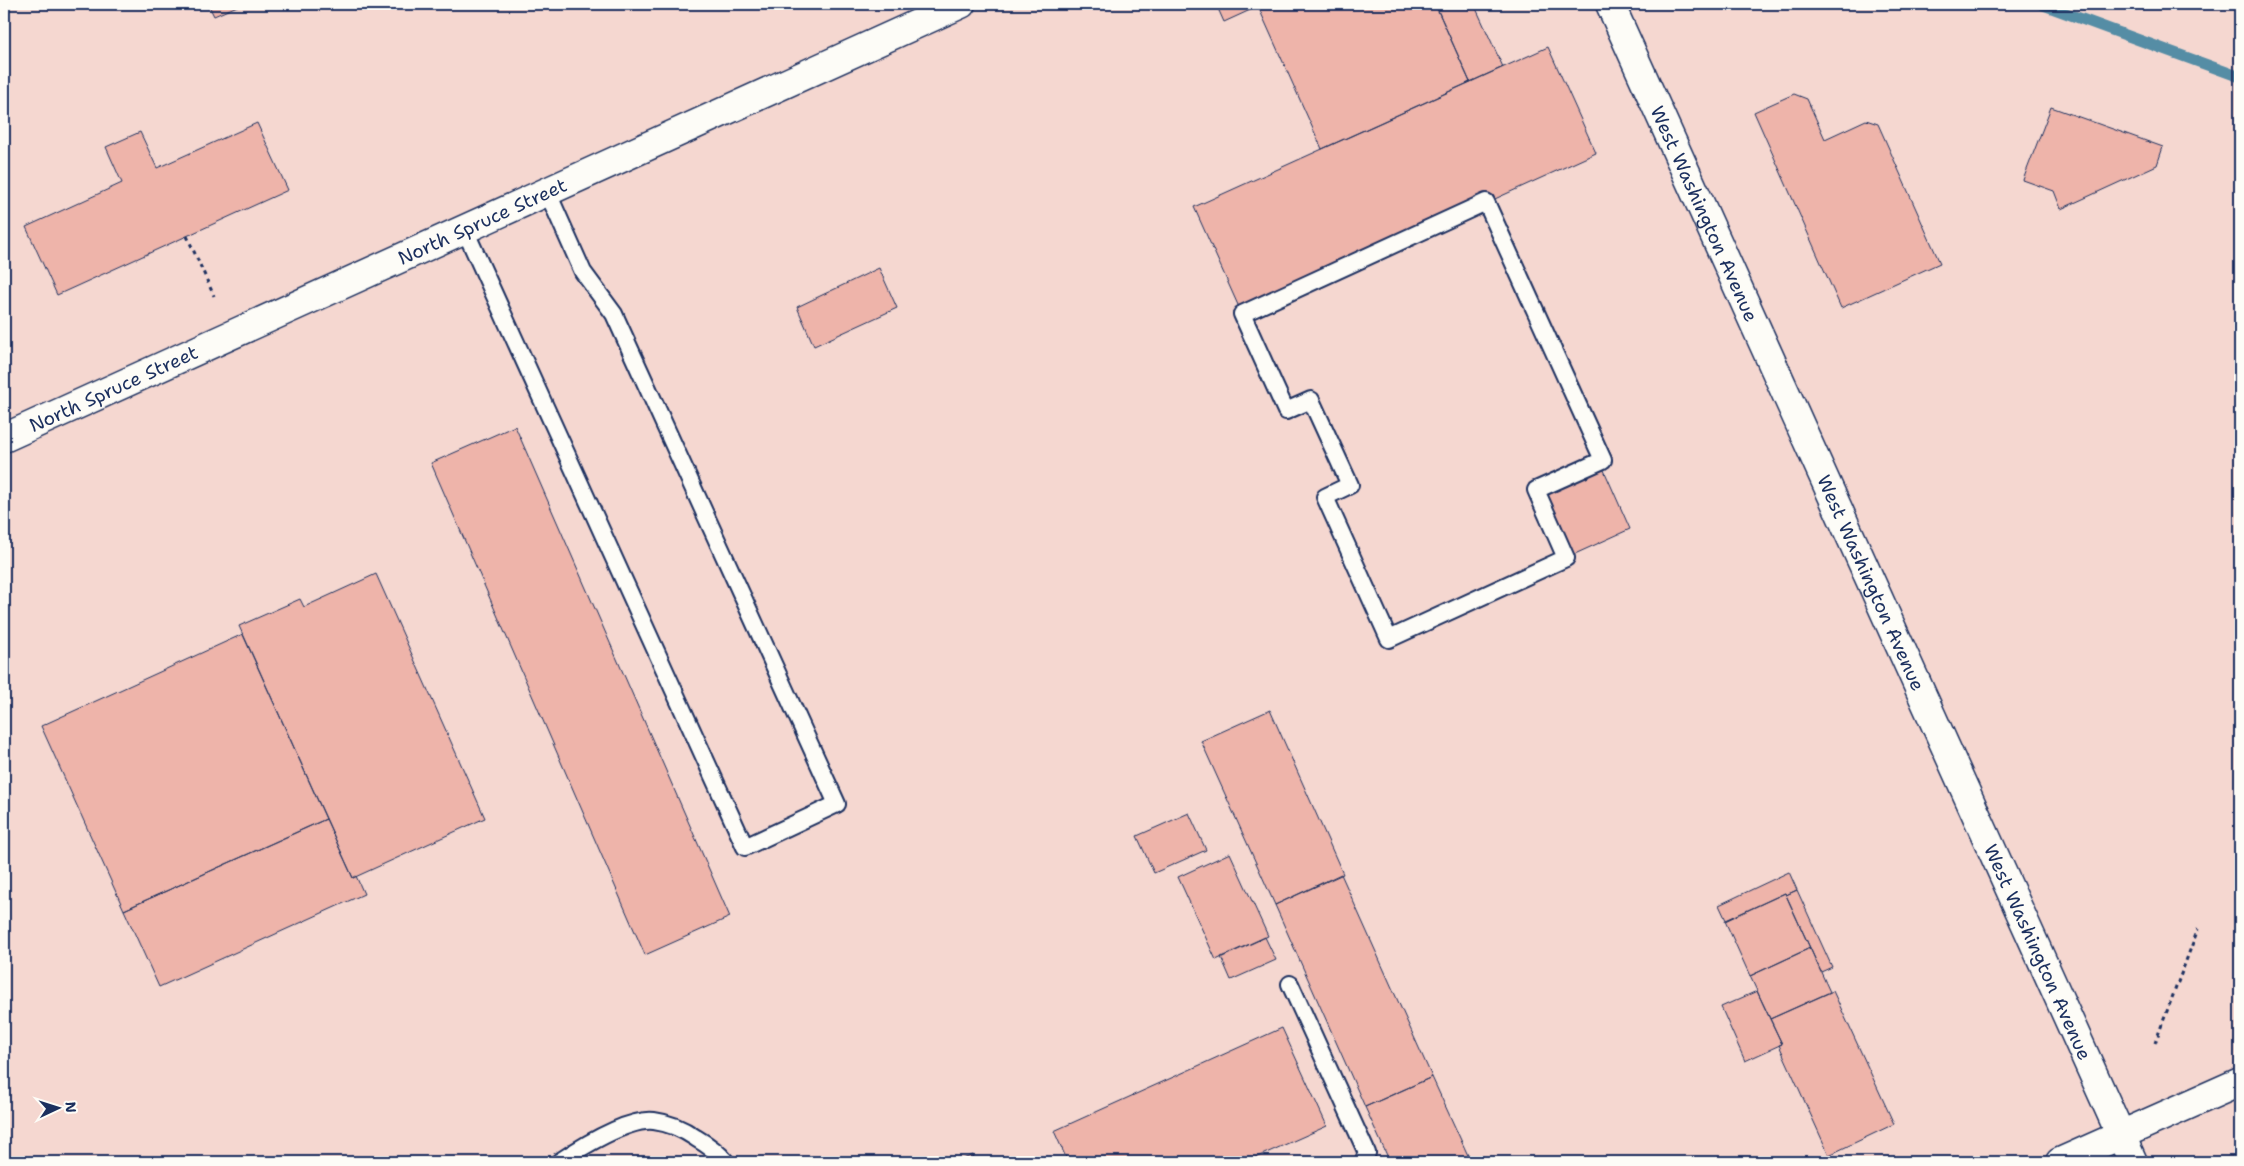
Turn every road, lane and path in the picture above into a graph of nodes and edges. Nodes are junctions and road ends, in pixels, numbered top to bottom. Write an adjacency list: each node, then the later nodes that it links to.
1 (960, 4): 3 (main road, North Spruce Street)
2 (1610, 4): 13 (main road, West Washington Avenue)
3 (547, 191): 5 (main road, North Spruce Street); 5 (lane)
4 (1486, 202): 4 (lane)
5 (464, 228): 8 (main road, North Spruce Street)
6 (187, 236): 7 (path)
7 (214, 296)
8 (4, 438)
9 (2198, 929): 11 (path)
10 (1290, 984): 16 (lane)
11 (2155, 1043)
12 (2240, 1082): 13 (main road)
13 (2121, 1134): 17 (main road); 18 (main road, West Washington Avenue)
14 (559, 1162): 15 (lane)
15 (726, 1162)
16 (1363, 1162)
17 (2060, 1162)
18 (2133, 1162)

